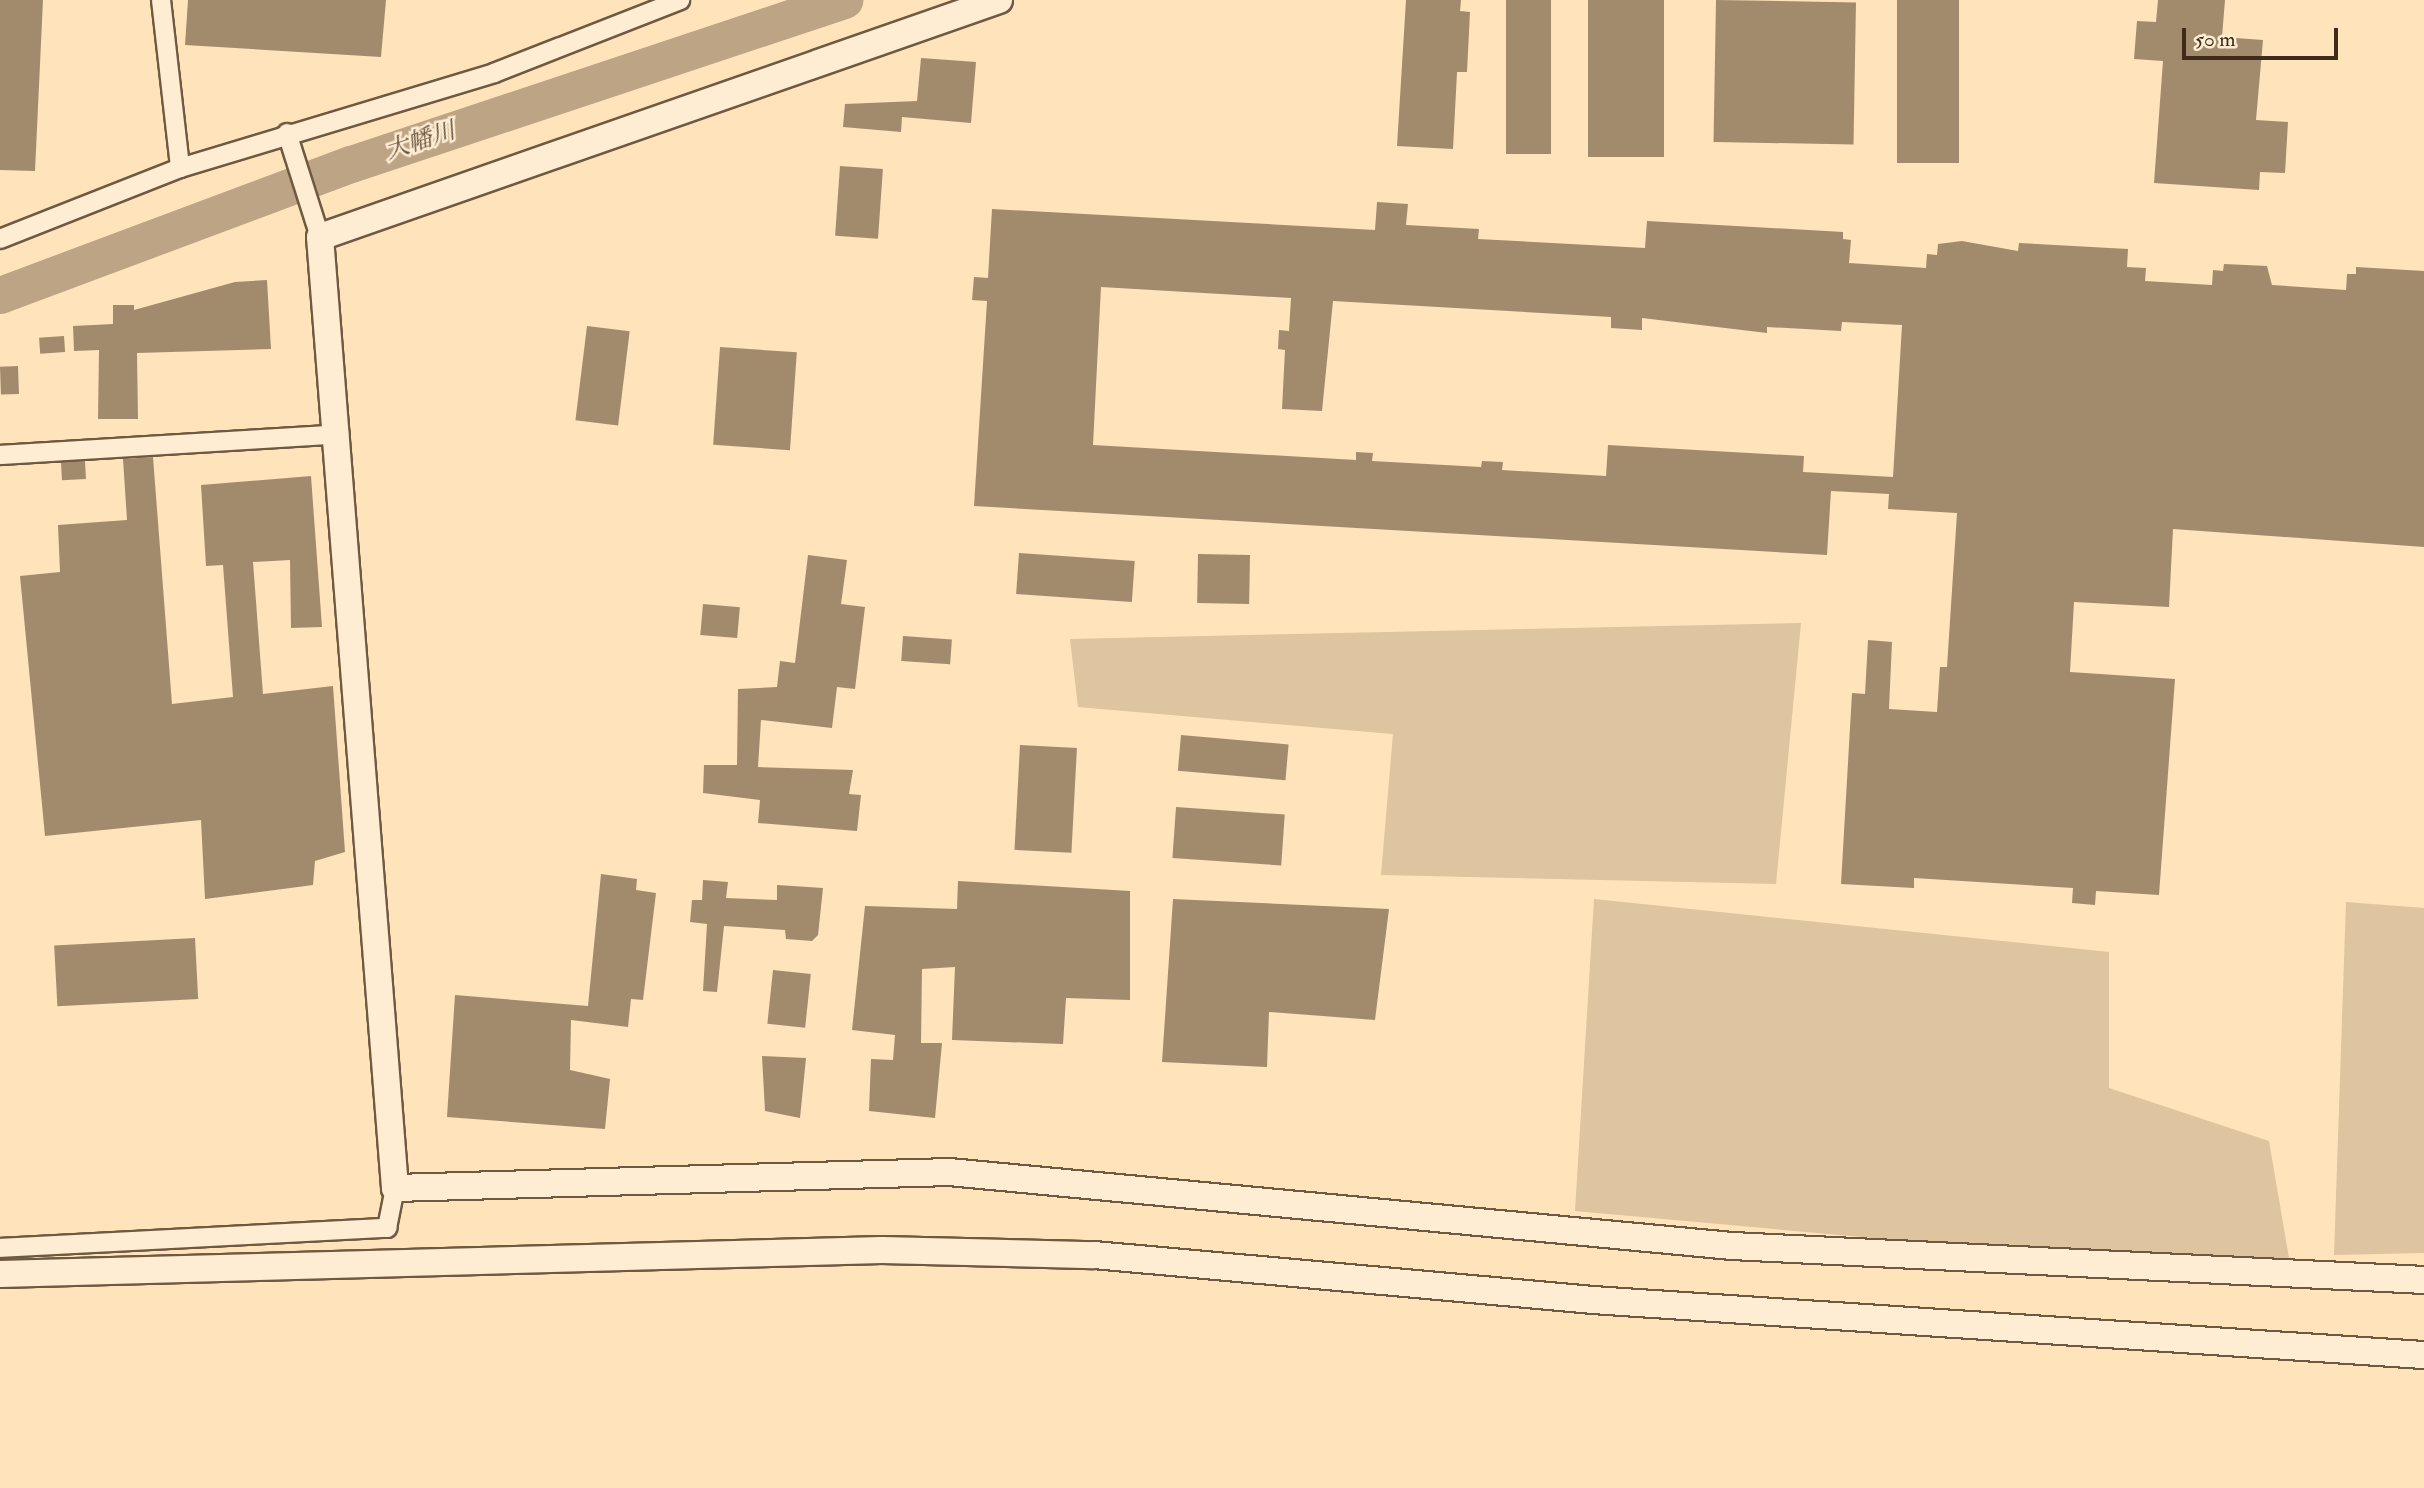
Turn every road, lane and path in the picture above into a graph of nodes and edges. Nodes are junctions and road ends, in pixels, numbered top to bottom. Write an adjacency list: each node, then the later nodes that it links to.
1 (161, 0): 5 (street)
2 (680, 0): 4 (street)
3 (999, 0): 6 (street)
4 (287, 133): 5 (street); 6 (street)
5 (180, 168): 7 (street)
6 (320, 237): 8 (street)
7 (0, 239)
8 (339, 434): 9 (street); 10 (street)
9 (0, 455)
10 (395, 1188): 11 (street); 13 (street)
11 (0, 1248)
12 (0, 1274): 14 (street)
13 (2424, 1280)
14 (2424, 1355)

